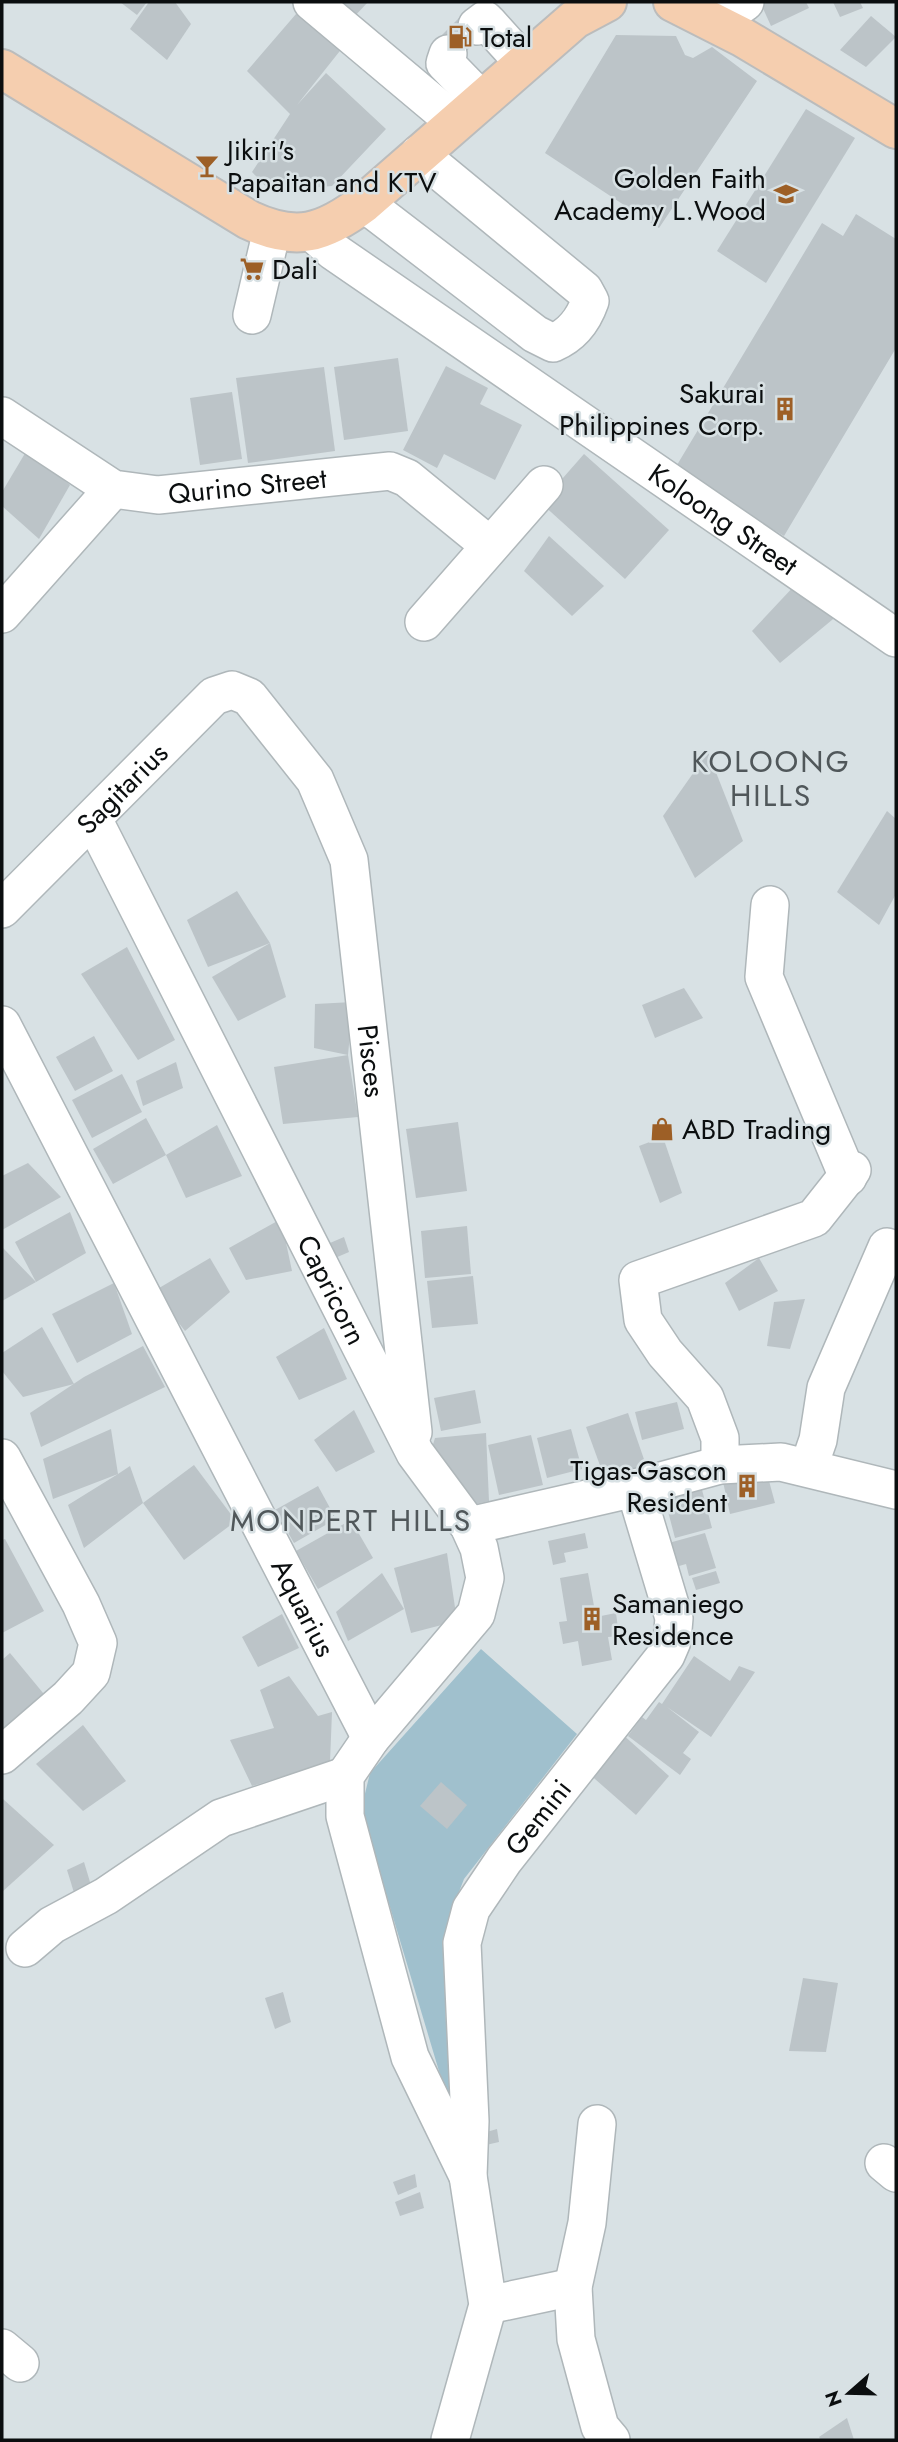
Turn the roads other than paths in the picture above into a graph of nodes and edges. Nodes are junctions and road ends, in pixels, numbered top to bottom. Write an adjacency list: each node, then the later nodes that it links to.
1 (312, 2): 9 (street)
2 (673, 2): 4 (main road)
3 (588, 7): 7 (main road)
4 (730, 12): 10 (main road)
5 (477, 26): 7 (street)
6 (448, 54): 9 (street)
7 (524, 63): 9 (main road)
8 (2, 69): 13 (main road)
9 (468, 111): 11 (main road)
10 (896, 129)
11 (419, 154): 12 (main road); 12 (street)
12 (364, 204): 14 (main road)
13 (272, 230): 14 (main road); 15 (street)
14 (312, 232): 22 (street, Koloong Street)
15 (251, 315)
16 (2, 416): 18 (street, Qurino Street)
17 (544, 485): 19 (street)
18 (113, 489): 19 (street, Qurino Street); 20 (street)
19 (489, 545): 21 (street)
20 (2, 614)
21 (424, 622)
22 (896, 638)
23 (249, 697): 24 (street, Sagitarius); 29 (street, Pisces)
24 (93, 819): 26 (street, Sagitarius); 29 (street, Capricorn)
25 (770, 905): 31 (street)
26 (2, 909)
27 (2, 1025): 37 (street, Aquarius)
28 (887, 1247): 32 (street)
29 (415, 1453): 36 (street, Capricorn)
30 (2, 1458): 35 (street)
31 (720, 1465): 32 (street); 33 (street)
32 (809, 1466): 34 (street)
33 (635, 1488): 36 (street); 42 (street, Gemini)
34 (896, 1490)
35 (14, 1510): 38 (street)
36 (469, 1525): 37 (street, Capricorn)
37 (371, 1738): 39 (street)
38 (2, 1755)
39 (345, 1776): 40 (street); 42 (street)
40 (25, 1948)
41 (597, 2124): 43 (street)
42 (468, 2176): 44 (street)
43 (573, 2287): 44 (street); 46 (street)
44 (488, 2305): 45 (street)
45 (450, 2440)
46 (611, 2440)

